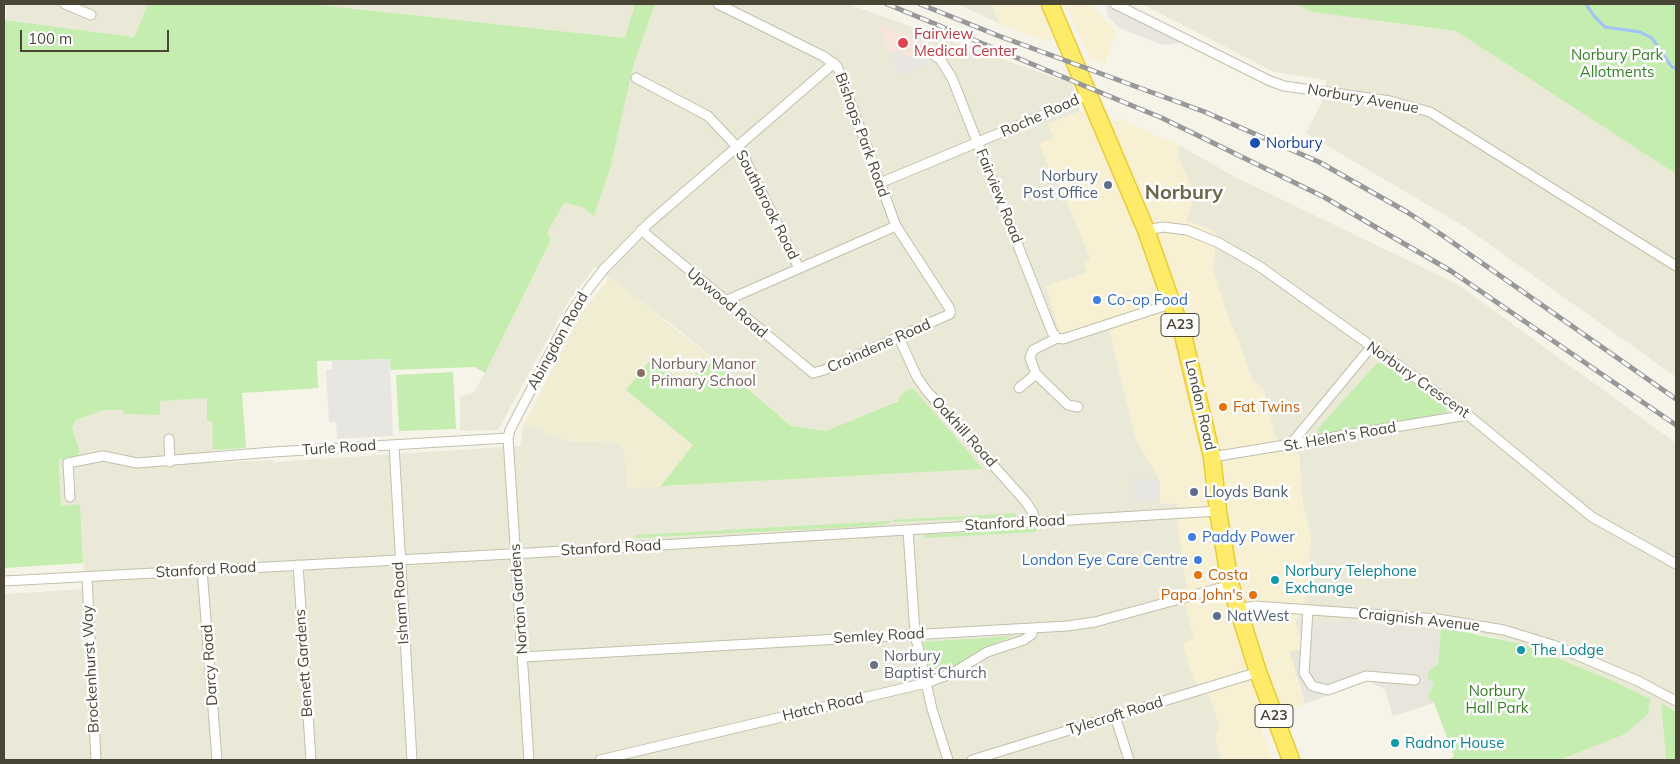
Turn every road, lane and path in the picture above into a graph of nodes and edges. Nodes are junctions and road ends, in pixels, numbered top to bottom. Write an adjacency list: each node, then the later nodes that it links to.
1 (65, 4): 5 (street)
2 (718, 4): 7 (street, Bishops Park Road)
3 (1050, 4): 9 (highway, London Road / A23)
4 (1115, 4): 16 (street, Norbury Avenue)
5 (91, 15)
6 (936, 57): 10 (street, Fairview Road)
7 (834, 63): 11 (street, Abingdon Road); 12 (street, Bishops Park Road)
8 (636, 78): 11 (street, Southbrook Road)
9 (1088, 93): 10 (street, Roche Road); 15 (highway, London Road / A23)
10 (978, 143): 12 (street, Roche Road); 22 (street, Fairview Road)
11 (738, 146): 14 (street, Abingdon Road); 17 (street, Southbrook Road)
12 (880, 183): 13 (street, Bishops Park Road)
13 (896, 226): 17 (street); 20 (street, Bishops Park Road)
14 (641, 230): 18 (street, Upwood Road); 29 (street, Abingdon Road)
15 (1146, 230): 19 (highway, London Road / A23); 23 (street, Norbury Crescent)
16 (1676, 266)
17 (799, 268): 18 (street)
18 (725, 301): 24 (street, Upwood Road)
19 (1173, 303): 22 (street); 33 (highway, London Road / A23)
20 (944, 318): 21 (street, Croindene Road)
21 (898, 338): 24 (street, Croindene Road); 37 (street, Oakhill Road)
22 (1057, 338): 25 (street)
23 (1371, 347): 28 (street, Norbury Crescent); 32 (street)
24 (813, 373)
25 (1036, 374): 26 (street); 27 (street)
26 (1019, 388)
27 (1078, 407)
28 (1468, 414): 32 (street, St. Helen's Road); 41 (street, Norbury Crescent)
29 (508, 438): 31 (street, Turle Road); 39 (street, Norton Gardens)
30 (169, 439): 34 (street)
31 (394, 445): 34 (street, Turle Road); 40 (street, Isham Road)
32 (1290, 445): 33 (street, St. Helen's Road)
33 (1212, 457): 36 (highway, London Road / A23)
34 (170, 462): 35 (street, Turle Road)
35 (70, 497)
36 (1218, 511): 37 (street, Stanford Road); 46 (highway, London Road / A23)
37 (1035, 522): 38 (street, Stanford Road)
38 (908, 530): 39 (street, Stanford Road); 50 (street)
39 (516, 553): 40 (street, Stanford Road); 51 (street, Norton Gardens)
40 (399, 560): 42 (street, Stanford Road); 60 (street, Isham Road)
41 (1676, 564)
42 (298, 565): 43 (street, Stanford Road); 59 (street, Benett Gardens)
43 (202, 570): 44 (street, Stanford Road); 58 (street, Darcy Road)
44 (87, 577): 45 (street, Stanford Road); 57 (street, Brockenhurst Way)
45 (4, 581)
46 (1231, 585): 47 (highway, London Road / A23); 49 (street, Semley Road)
47 (1238, 609): 48 (street, Craignish Avenue); 52 (highway, London Road / A23)
48 (1308, 610): 53 (street); 55 (street, Craignish Avenue)
49 (1032, 628): 50 (street, Semley Road); 54 (street, Hatch Road)
50 (915, 634): 51 (street, Semley Road); 54 (street)
51 (523, 657): 61 (street, Norton Gardens)
52 (1258, 672): 56 (street, Tylecroft Road); 66 (highway, London Road / A23)
53 (1415, 680)
54 (926, 683): 62 (street, Hatch Road); 63 (street)
55 (1676, 701)
56 (1115, 716): 64 (street, Tylecroft Road); 65 (street)
57 (96, 760)
58 (217, 760)
59 (311, 760)
60 (412, 760)
61 (529, 760)
62 (600, 760)
63 (948, 760)
64 (972, 760)
65 (1129, 760)
66 (1291, 760)

